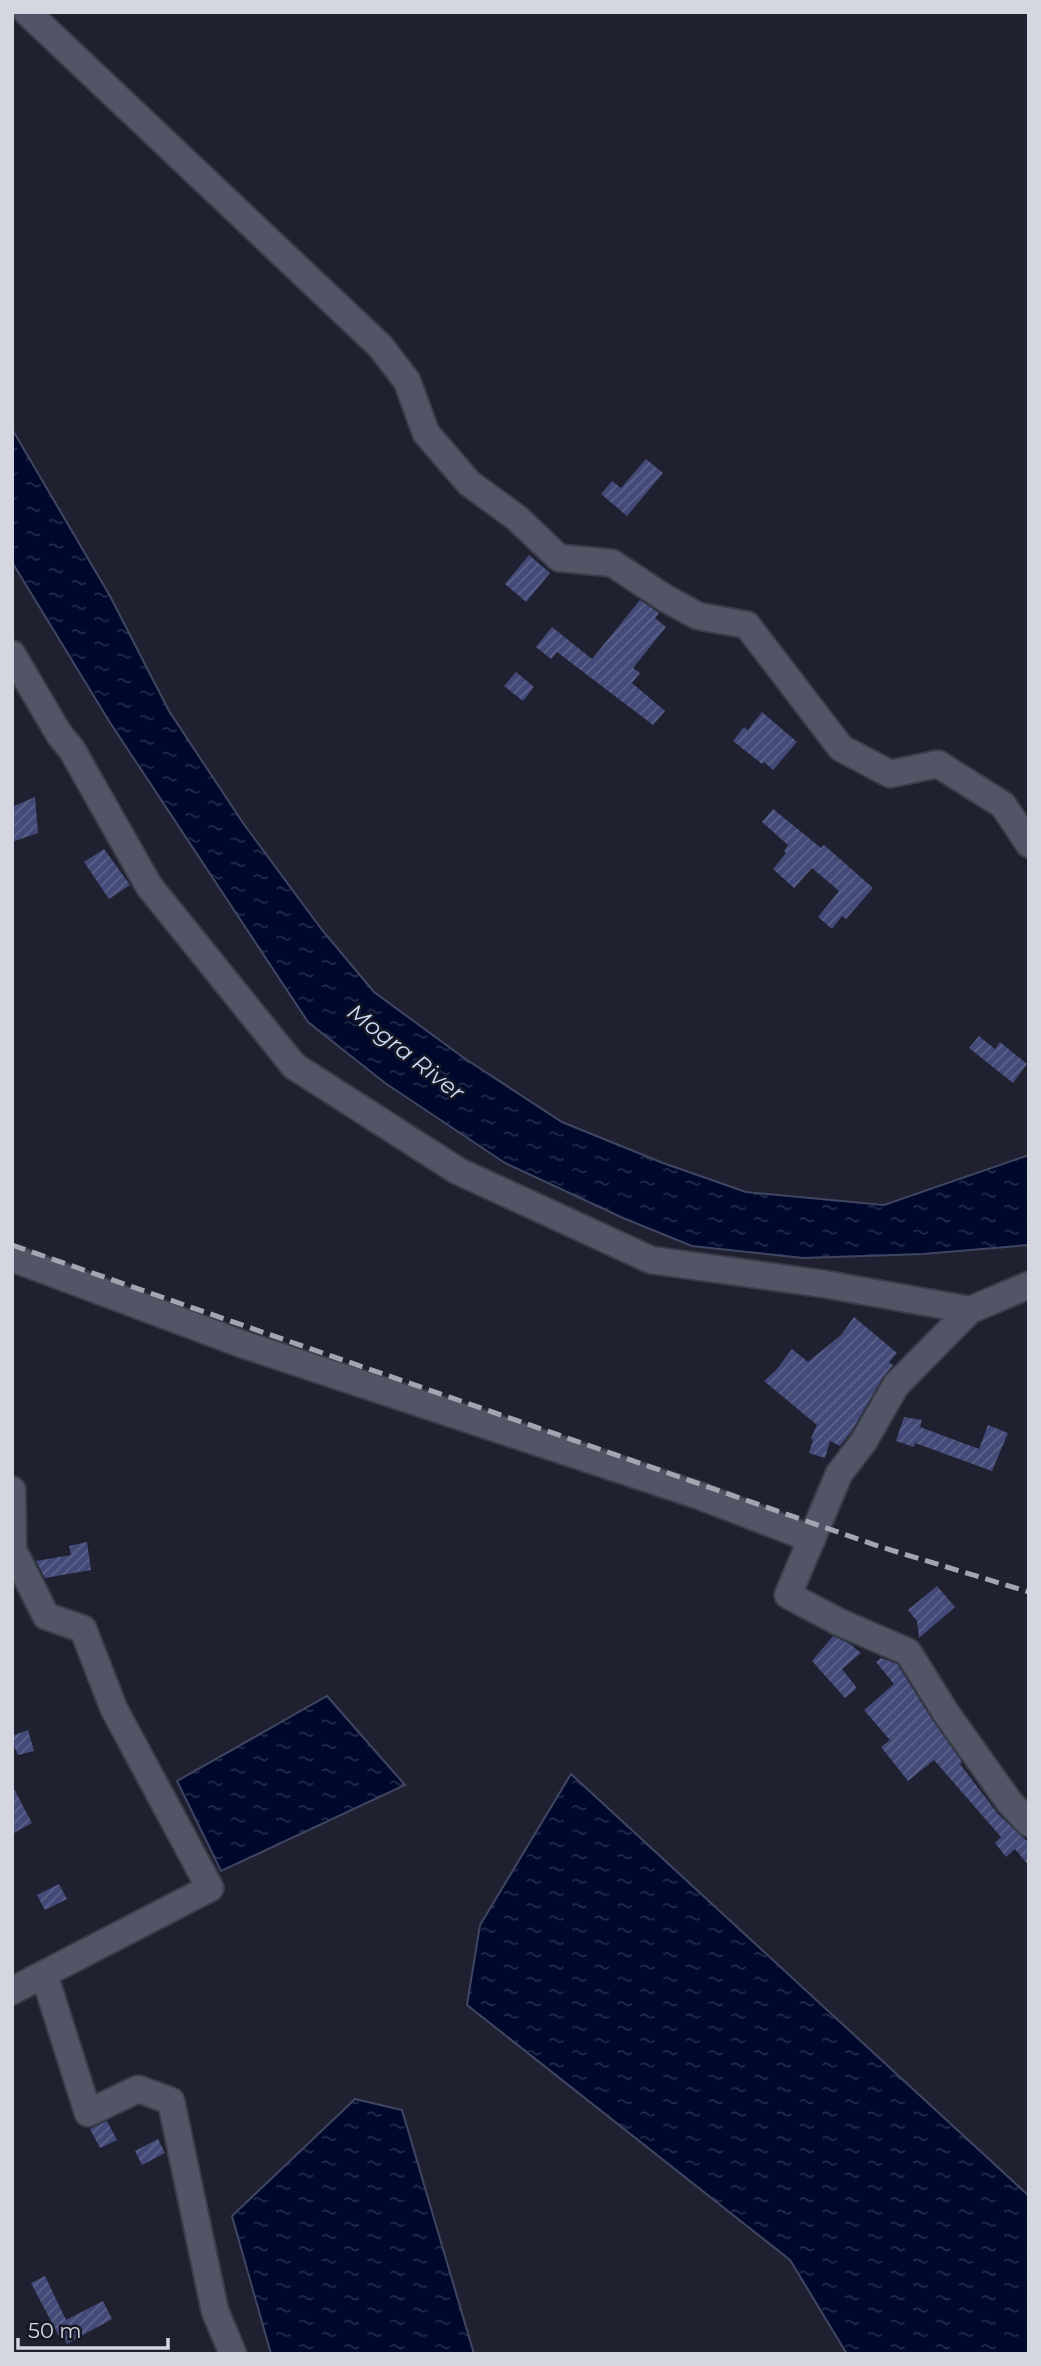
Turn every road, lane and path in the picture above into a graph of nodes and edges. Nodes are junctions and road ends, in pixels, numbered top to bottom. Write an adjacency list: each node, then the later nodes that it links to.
1 (27, 12): 3 (street)
2 (12, 654): 6 (street)
3 (1029, 844)
4 (12, 1258): 8 (street)
5 (1029, 1285): 6 (street)
6 (970, 1310): 8 (street)
7 (12, 1490): 10 (street)
8 (812, 1539): 9 (street)
9 (1029, 1822)
10 (44, 1974): 11 (street); 12 (street)
11 (12, 1991)
12 (233, 2354)

